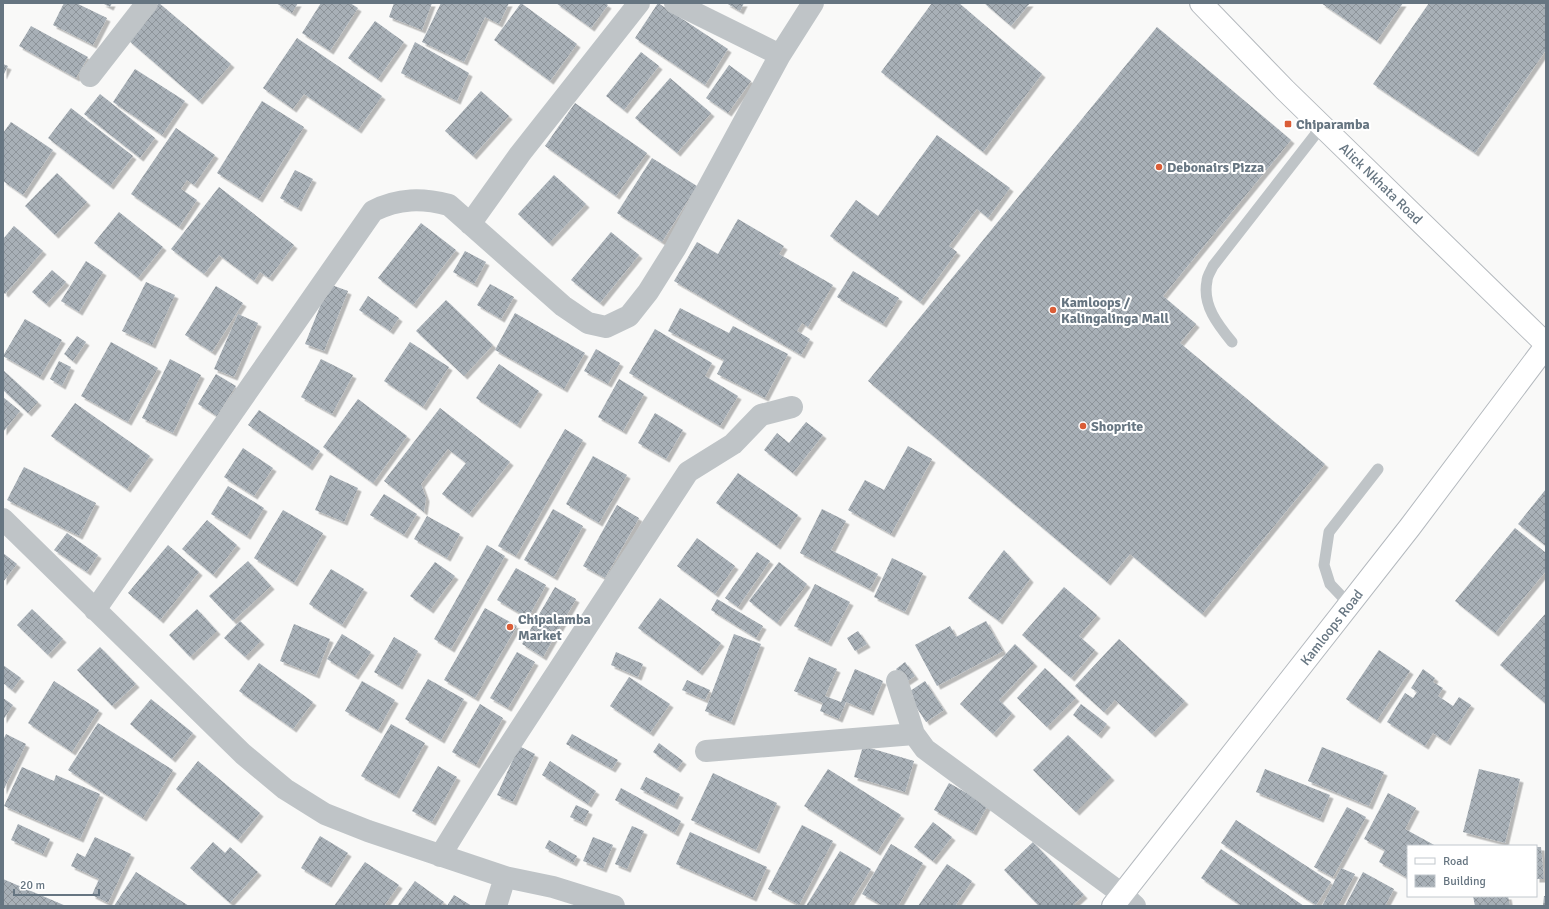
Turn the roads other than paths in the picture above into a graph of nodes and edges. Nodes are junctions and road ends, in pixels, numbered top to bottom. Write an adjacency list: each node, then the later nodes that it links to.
1 (147, 3): 7 (street)
2 (639, 3): 9 (street)
3 (675, 3): 6 (street)
4 (813, 3): 6 (street)
5 (1201, 3): 8 (main road, Alick Nkhata Road)
6 (780, 55): 9 (street)
7 (90, 76)
8 (1322, 126): 10 (lane); 11 (main road, Alick Nkhata Road)
9 (470, 224): 16 (street)
10 (1232, 342)
11 (1546, 345): 15 (main road, Kamloops Road)
12 (792, 407): 20 (street)
13 (1378, 469): 15 (lane)
14 (3, 519): 16 (street)
15 (1349, 604): 22 (main road, Kamloops Road)
16 (95, 610): 20 (street)
17 (897, 680): 18 (street)
18 (914, 734): 19 (street); 22 (street)
19 (706, 750)
20 (440, 856): 21 (street)
21 (505, 876): 23 (street); 24 (street)
22 (1123, 902)
23 (496, 906)
24 (614, 906)

